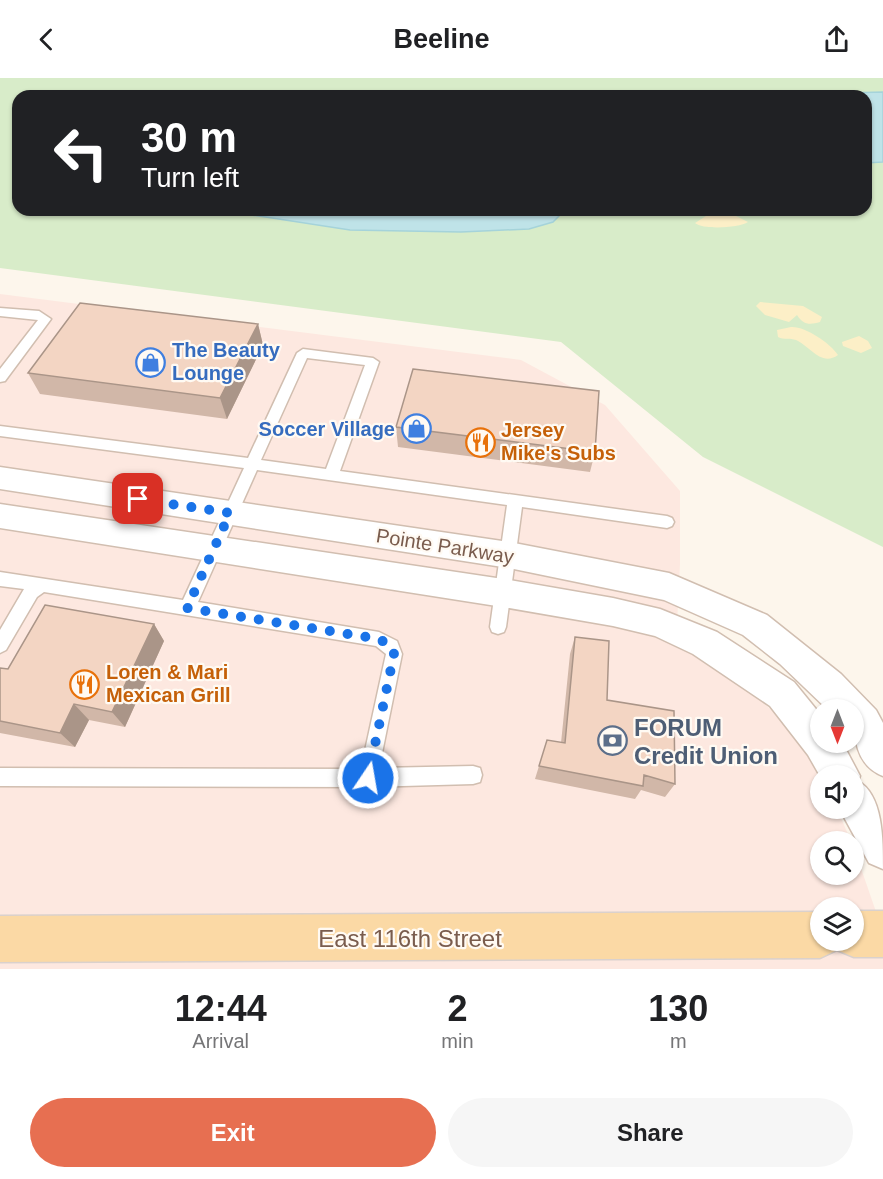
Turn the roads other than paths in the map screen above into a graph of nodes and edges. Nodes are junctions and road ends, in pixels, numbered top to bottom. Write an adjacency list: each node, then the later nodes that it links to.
1 (0, 312): 2 (lane)
2 (0, 378)
3 (0, 431): 4 (lane)
4 (253, 464): 5 (lane); 5 (lane); 8 (lane)
5 (331, 475): 7 (lane)
6 (0, 478): 8 (street, Pointe Parkway)
7 (515, 502): 10 (lane); 12 (lane)
8 (230, 513): 11 (lane); 12 (street, Pointe Parkway)
9 (0, 516): 11 (street, Pointe Parkway)
10 (667, 522)
11 (214, 550): 15 (street, Pointe Parkway); 16 (lane)
12 (509, 555): 15 (lane); 19 (street, Pointe Parkway)
13 (0, 579): 14 (lane)
14 (41, 585): 16 (lane); 18 (lane)
15 (503, 593): 17 (lane); 21 (street, Pointe Parkway)
16 (187, 608): 25 (lane)
17 (498, 627)
18 (0, 645)
19 (841, 699)
20 (864, 724): 22 (street, Pointe Parkway)
21 (810, 728)
22 (883, 758)
23 (473, 775): 25 (lane)
24 (0, 777): 25 (lane)
25 (368, 778)
26 (864, 816): 27 (street)
27 (883, 849)
28 (864, 934): 29 (main road)
29 (883, 934)
30 (810, 935): 31 (main road, East 116th Street)
31 (0, 939)

